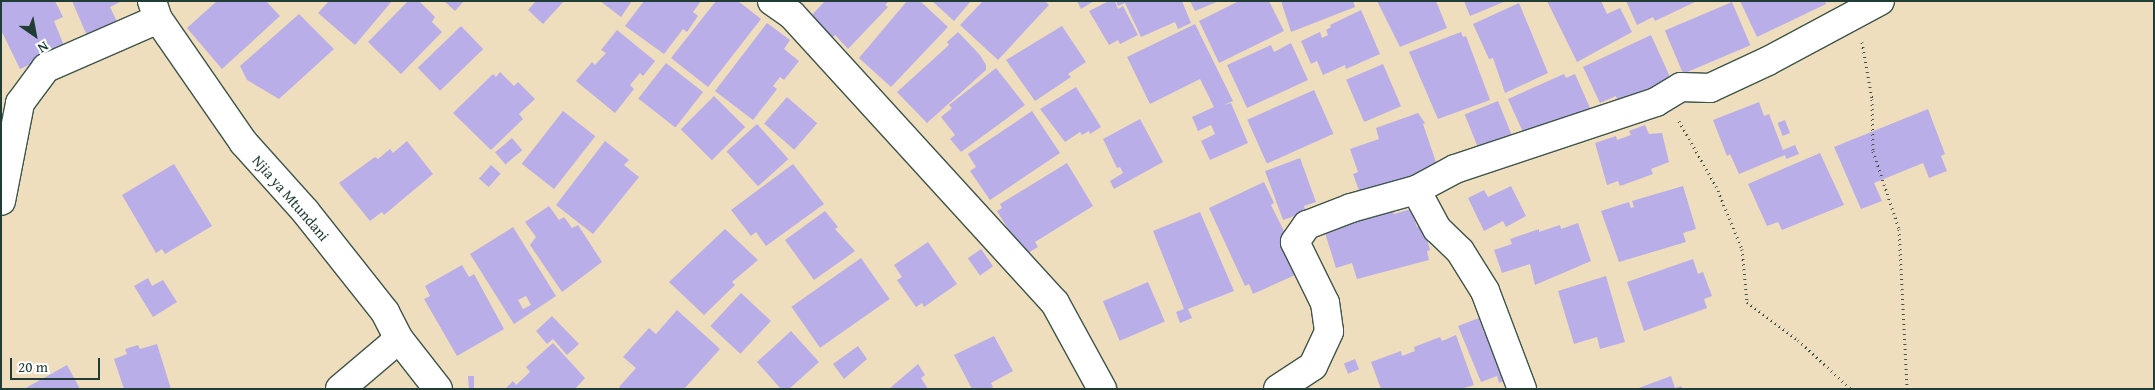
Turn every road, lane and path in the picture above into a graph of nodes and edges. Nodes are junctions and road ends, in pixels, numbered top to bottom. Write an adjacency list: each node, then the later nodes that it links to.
1 (772, 1): 11 (street)
2 (1880, 1): 4 (street)
3 (155, 10): 7 (street); 8 (street, Njia ya Mtundani)
4 (1854, 15): 5 (street); 15 (path)
5 (1656, 102): 6 (street); 14 (path)
6 (1416, 190): 12 (street); 13 (street)
7 (1, 201)
8 (399, 339): 9 (street); 10 (street, Njia ya Mtundani)
9 (340, 389)
10 (438, 389)
11 (1102, 389)
12 (1278, 389)
13 (1522, 389)
14 (1851, 389)
15 (1907, 389)

